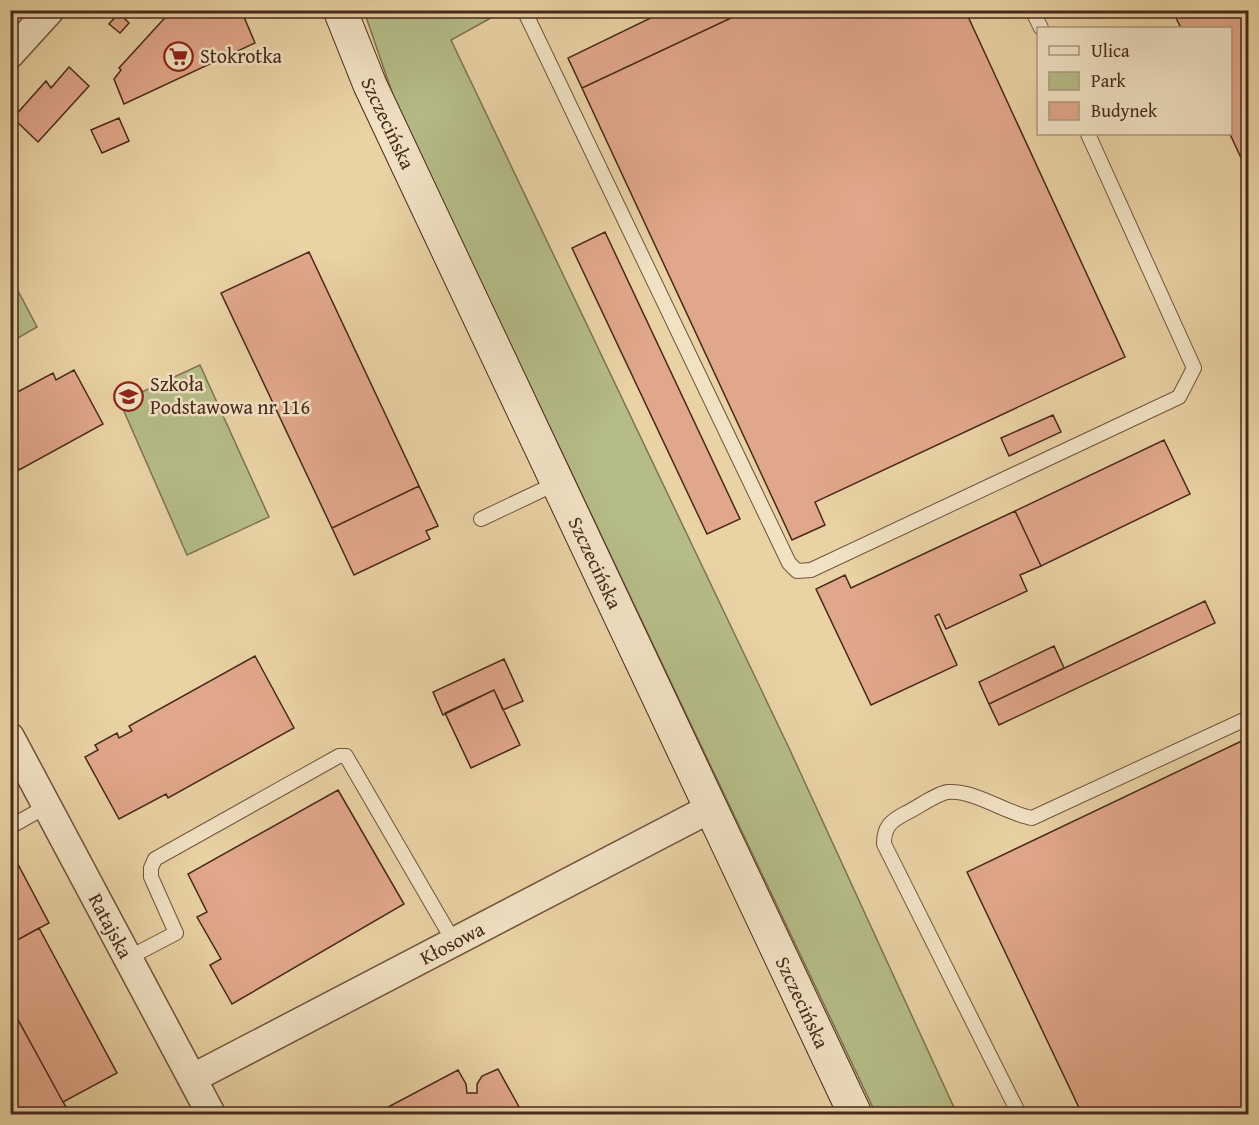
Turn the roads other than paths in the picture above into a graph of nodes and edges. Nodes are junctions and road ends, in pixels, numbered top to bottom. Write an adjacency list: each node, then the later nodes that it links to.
1 (51, 10): 6 (street)
2 (340, 10): 8 (main road, Szczecińska)
3 (524, 10): 7 (lane)
4 (1032, 10): 5 (lane)
5 (1040, 27)
6 (10, 54)
7 (1088, 135)
8 (557, 483): 9 (lane); 13 (main road, Szczecińska)
9 (481, 519)
10 (1248, 718): 20 (lane)
11 (10, 737): 12 (street, Ratajska)
12 (47, 806): 14 (lane); 16 (street, Ratajska)
13 (711, 808): 15 (street, Kłosowa); 19 (main road, Szczecińska)
14 (10, 827)
15 (454, 942): 16 (lane); 17 (street, Kłosowa)
16 (128, 958): 17 (street, Ratajska)
17 (193, 1078): 18 (street, Ratajska)
18 (211, 1114)
19 (855, 1114)
20 (1019, 1114)

